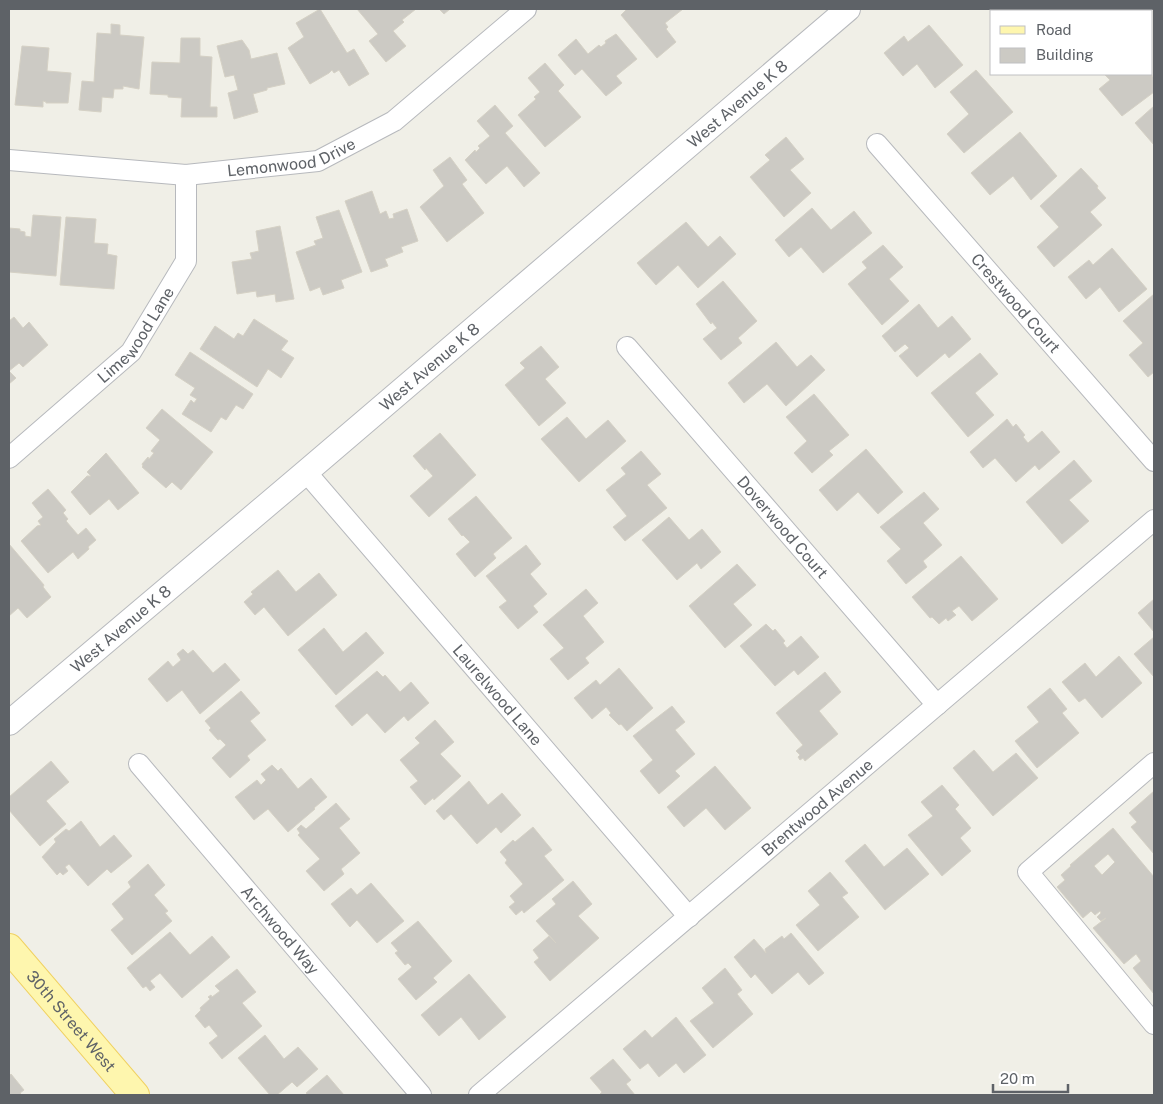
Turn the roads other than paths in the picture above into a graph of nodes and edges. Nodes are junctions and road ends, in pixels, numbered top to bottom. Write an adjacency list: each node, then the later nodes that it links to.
1 (526, 9): 5 (street, Lemonwood Drive)
2 (848, 9): 9 (street, West Avenue K 8)
3 (877, 144): 8 (street, Crestwood Court)
4 (9, 160): 5 (street, Lemonwood Drive)
5 (186, 175): 7 (street, Limewood Lane)
6 (627, 347): 11 (street, Doverwood Court)
7 (9, 458)
8 (1154, 462)
9 (306, 472): 12 (street, West Avenue K 8); 15 (street, Laurelwood Lane)
10 (1154, 520): 11 (street, Brentwood Avenue)
11 (937, 705): 15 (street, Brentwood Avenue)
12 (9, 723)
13 (1154, 763): 17 (street)
14 (139, 764): 19 (street, Archwood Way)
15 (689, 917): 20 (street, Brentwood Avenue)
16 (9, 948): 18 (main road, 30th Street West)
17 (1154, 1024)
18 (135, 1095)
19 (421, 1095)
20 (479, 1095)

